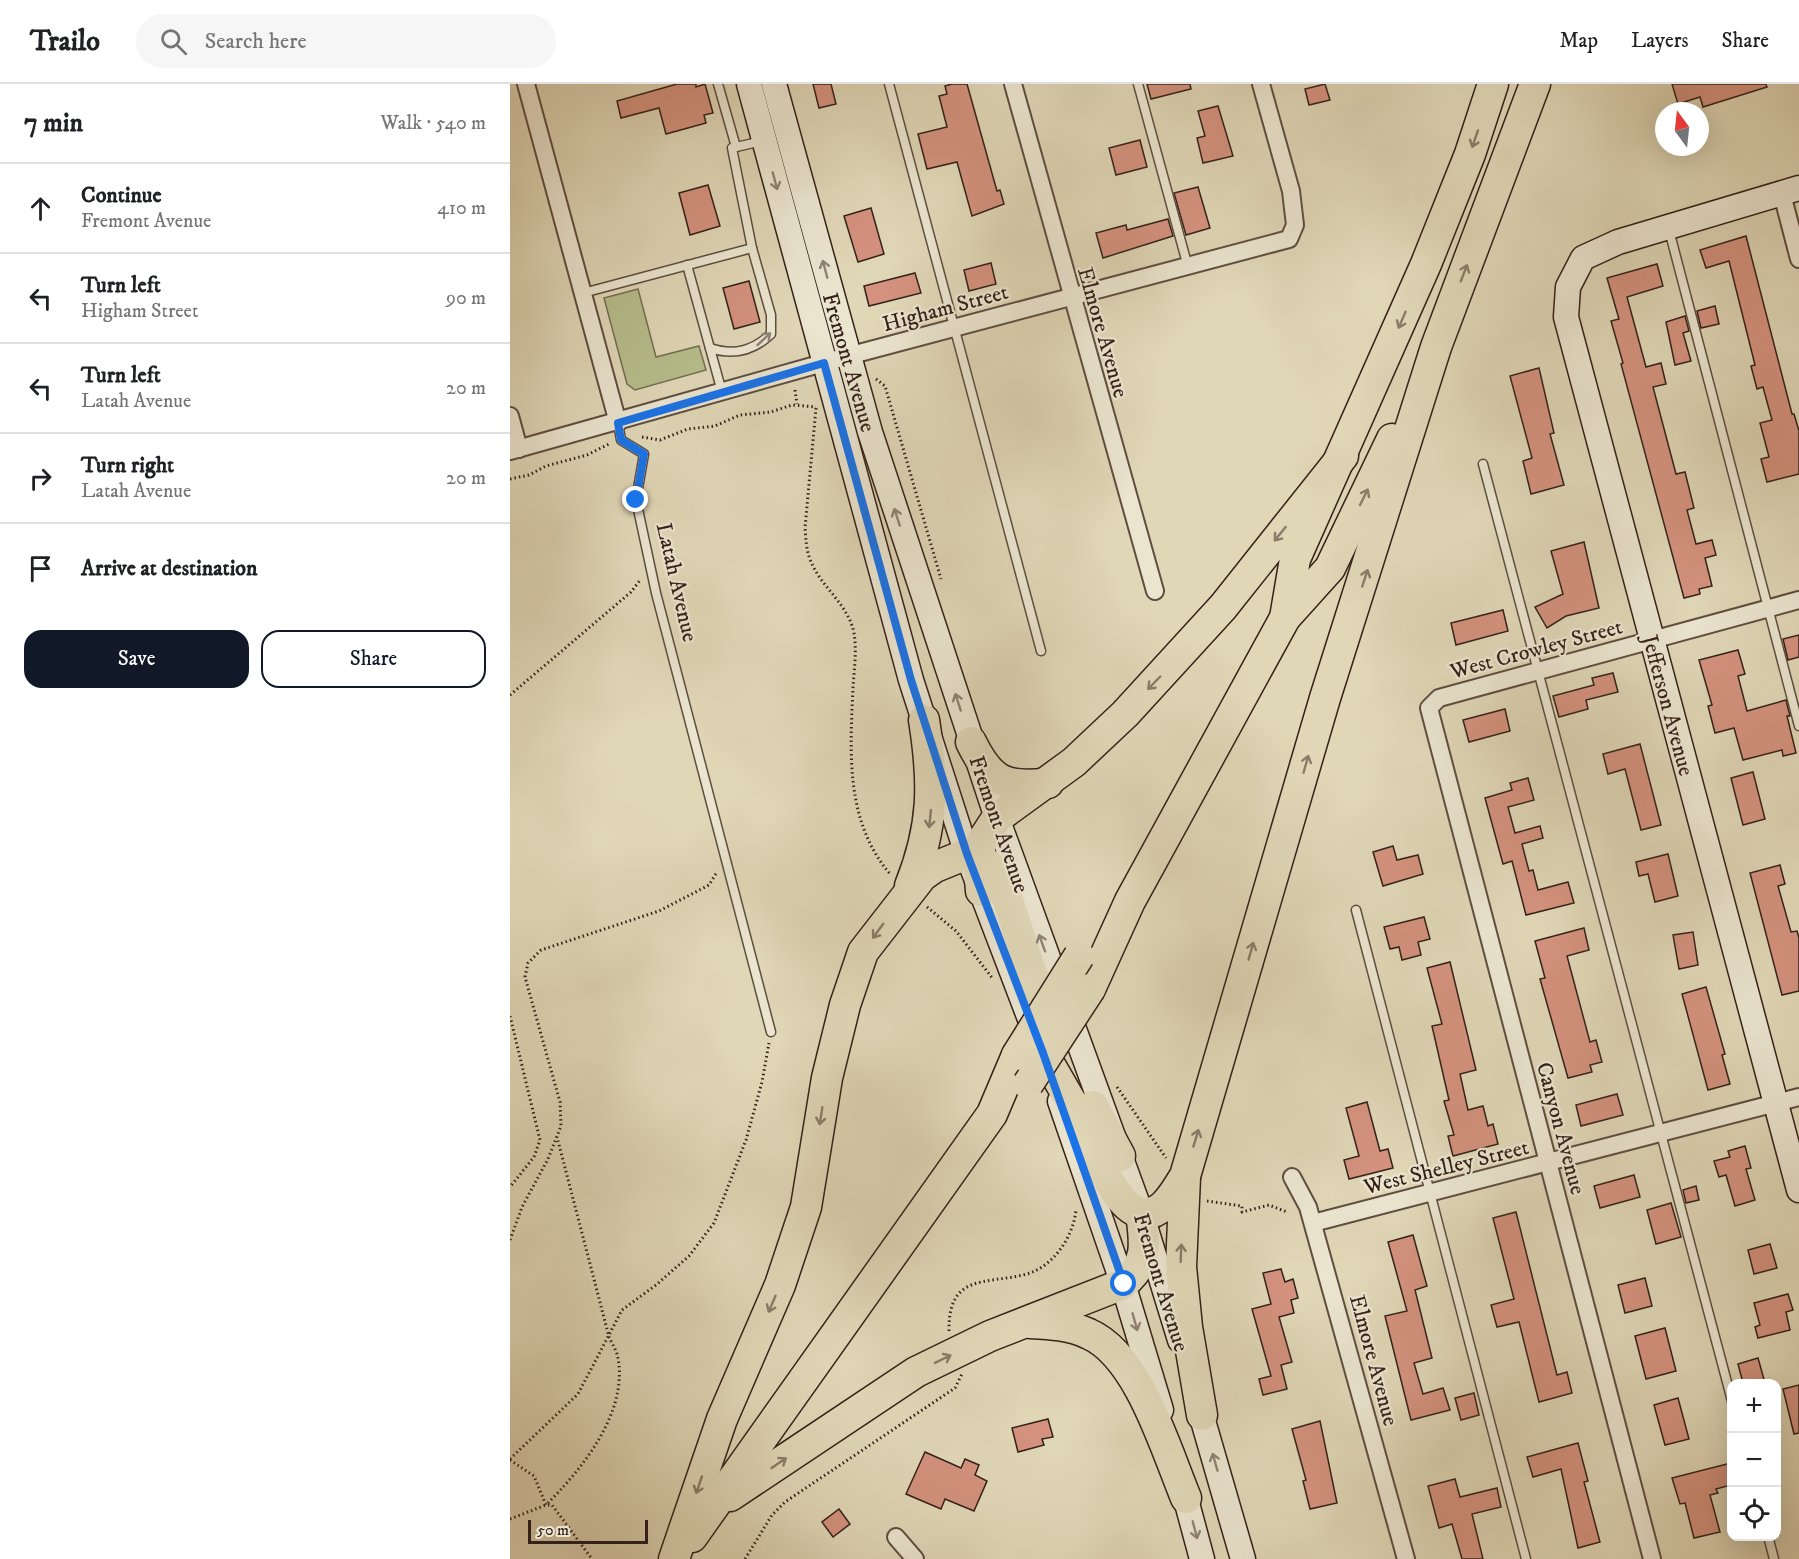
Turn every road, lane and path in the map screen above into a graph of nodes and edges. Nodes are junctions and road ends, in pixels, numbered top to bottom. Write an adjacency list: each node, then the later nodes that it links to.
1 (526, 84): 19 (street)
2 (718, 84): 12 (lane)
3 (749, 84): 11 (street, Fremont Avenue)
4 (774, 84): 11 (street, Fremont Avenue)
5 (889, 84): 21 (lane)
6 (1012, 84): 20 (street, Elmore Avenue)
7 (1138, 84): 18 (lane)
8 (1261, 84): 18 (street, Higham Street)
9 (1493, 84): 36 (highway, one-way to 36)
10 (1535, 84): 22 (highway, one-way to 10)
11 (776, 137): 12 (lane); 24 (street, Fremont Avenue, one-way to 11); 25 (street, Fremont Avenue, one-way to 25)
12 (736, 147): 15 (lane)
13 (1791, 191): 14 (street, Jefferson Avenue); 16 (street)
14 (1668, 227): 43 (lane); 45 (street, Jefferson Avenue)
15 (752, 248): 17 (lane); 23 (lane, one-way to 15)
16 (1799, 259)
17 (687, 265): 19 (lane); 23 (lane)
18 (1188, 267): 20 (street, Higham Street)
19 (583, 293): 33 (street)
20 (1070, 297): 21 (street, Higham Street); 41 (street, Elmore Avenue)
21 (954, 328): 24 (street, Higham Street); 46 (lane)
22 (1436, 347): 44 (highway, one-way to 22); 71 (highway, one-way to 22)
23 (710, 348): 28 (lane)
24 (848, 356): 25 (street, Higham Street); 52 (street, Fremont Avenue, one-way to 24)
25 (824, 363): 28 (street, Higham Street); 50 (street, Fremont Avenue)
26 (869, 374): 40 (path)
27 (795, 390): 30 (path)
28 (722, 393): 33 (street, Higham Street)
29 (816, 400): 31 (path)
30 (797, 404): 31 (path); 34 (path)
31 (816, 407): 57 (path)
32 (510, 416): 35 (street)
33 (618, 423): 34 (lane); 35 (street, Higham Street)
34 (621, 440): 38 (path); 39 (lane, Latah Avenue)
35 (514, 450)
36 (1343, 456): 44 (highway); 53 (highway, one-way to 53)
37 (1483, 464): 47 (lane)
38 (510, 479)
39 (651, 567): 48 (path); 56 (lane, Latah Avenue)
40 (944, 588)
41 (1155, 591)
42 (1799, 600): 43 (street, West Crowley Street)
43 (1768, 608): 45 (street, West Crowley Street); 51 (lane)
44 (1285, 618): 59 (highway)
45 (1652, 639): 47 (street, West Crowley Street); 65 (street, Jefferson Avenue)
46 (1041, 651)
47 (1538, 671): 49 (street, West Crowley Street); 67 (lane)
48 (510, 695)
49 (1429, 708): 70 (street, Canyon Avenue)
50 (924, 720): 55 (street, Fremont Avenue); 57 (highway, one-way to 57)
51 (1799, 726)
52 (971, 742): 53 (highway); 54 (street, Fremont Avenue)
53 (1048, 783): 54 (highway)
54 (997, 818): 55 (highway); 69 (street, Fremont Avenue, one-way to 54)
55 (973, 855): 57 (highway); 58 (highway); 69 (highway)
56 (724, 856): 63 (lane, Latah Avenue); 68 (path)
57 (908, 891): 61 (path); 97 (highway, one-way to 97)
58 (981, 891): 64 (street, Fremont Avenue)
59 (1130, 901): 64 (highway, bridge); 66 (highway, bridge)
60 (1356, 910): 75 (lane)
61 (996, 985)
62 (510, 1016): 73 (path)
63 (771, 1032): 84 (path)
64 (1030, 1054): 66 (highway); 78 (highway); 82 (street, Fremont Avenue)
65 (1788, 1100): 67 (street, West Shelley Street); 74 (street, Jefferson Avenue)
66 (992, 1114): 92 (highway)
67 (1660, 1133): 70 (street, West Shelley Street); 87 (lane)
68 (557, 1136): 81 (path); 84 (path)
69 (1120, 1156): 78 (street, Fremont Avenue)
70 (1548, 1163): 75 (street, West Shelley Street); 104 (street, Canyon Avenue)
71 (1185, 1176): 78 (highway); 88 (highway, one-way to 71)
72 (1292, 1177): 80 (street, Elmore Avenue)
73 (510, 1187)
74 (1799, 1191)
75 (1431, 1194): 80 (street, West Shelley Street); 103 (lane)
76 (1226, 1204): 79 (path)
77 (1076, 1205): 85 (path)
78 (1141, 1212): 82 (highway); 88 (street, Fremont Avenue)
79 (1287, 1212)
80 (1313, 1223): 102 (street, Elmore Avenue)
81 (510, 1240)
82 (1124, 1284): 83 (highway); 90 (street, Fremont Avenue, one-way to 90)
83 (1024, 1322): 90 (highway); 92 (highway, one-way to 83)
84 (609, 1337): 89 (path); 91 (path)
85 (951, 1337)
86 (961, 1365): 98 (path)
87 (1727, 1386)
88 (1202, 1415): 101 (street, Fremont Avenue, one-way to 88)
89 (510, 1459): 91 (path)
90 (1186, 1498): 100 (street, Fremont Avenue, one-way to 100)
91 (546, 1505): 93 (path); 96 (path)
92 (713, 1507): 97 (highway)
93 (510, 1519)
94 (896, 1537): 99 (street)
95 (1769, 1541): 105 (lane)
96 (592, 1559)
97 (675, 1559)
98 (745, 1559)
99 (915, 1559)
100 (1202, 1559)
101 (1242, 1559)
102 (1406, 1559)
103 (1526, 1559)
104 (1652, 1559)
105 (1773, 1559)

